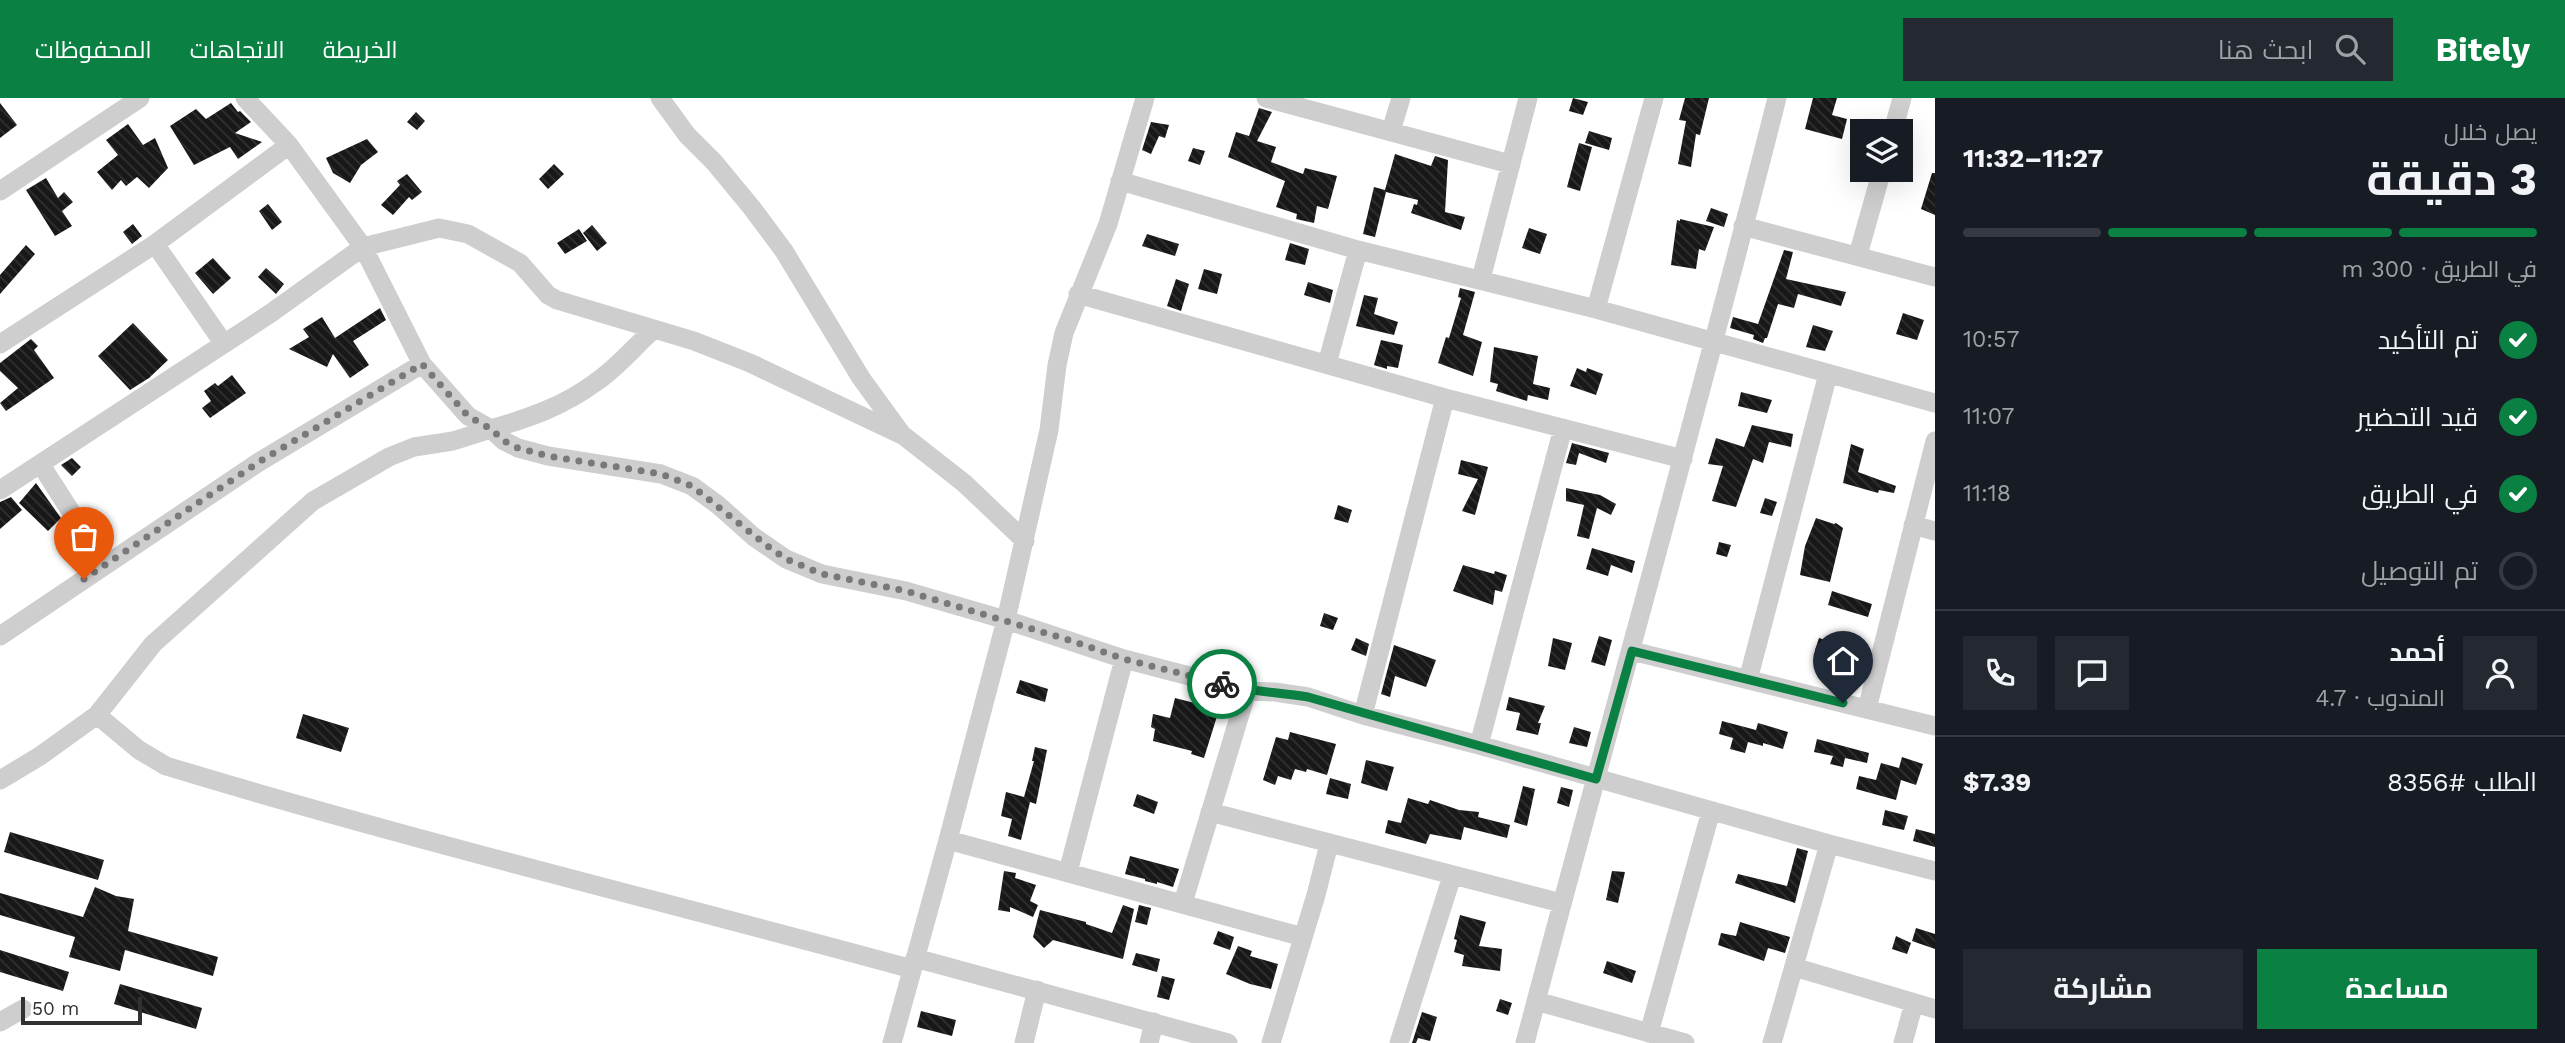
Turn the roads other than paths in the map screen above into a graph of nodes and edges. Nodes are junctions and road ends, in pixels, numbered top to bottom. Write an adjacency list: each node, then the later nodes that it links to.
1 (140, 98): 17 (street)
2 (245, 98): 13 (street)
3 (660, 98): 38 (street)
4 (1145, 98): 15 (street)
5 (1401, 98): 12 (street)
6 (1528, 98): 14 (street)
7 (1654, 98): 26 (street)
8 (1777, 98): 18 (street)
9 (1902, 98): 11 (street)
10 (1274, 99): 12 (street)
11 (1896, 119)
12 (1391, 131): 14 (street)
13 (289, 145): 19 (street); 20 (street)
14 (1510, 164): 24 (street)
15 (1120, 181): 21 (street); 25 (street)
16 (1879, 182): 22 (street)
17 (0, 191)
18 (1743, 226): 22 (street); 28 (street)
19 (155, 244): 29 (street); 30 (street)
20 (363, 247): 27 (street); 30 (street); 31 (street)
21 (1358, 250): 24 (street); 32 (street)
22 (1858, 255): 23 (street)
23 (1935, 277)
24 (1481, 279): 26 (street)
25 (1078, 294): 32 (street); 45 (street)
26 (1596, 309): 28 (street)
27 (653, 330): 37 (street); 38 (street)
28 (1714, 341): 33 (street); 40 (street)
29 (0, 344)
30 (224, 344): 41 (street)
31 (422, 364): 37 (street); 46 (street)
32 (1328, 364): 34 (street)
33 (1828, 374): 35 (street); 51 (street)
34 (1445, 398): 36 (street); 55 (street)
35 (1935, 403)
36 (1563, 428): 40 (street); 57 (street)
37 (491, 429): 47 (street); 54 (street)
38 (904, 436): 45 (street)
39 (1935, 441): 43 (street)
40 (1683, 459): 49 (street)
41 (41, 465): 42 (street); 46 (street)
42 (0, 491)
43 (1913, 525): 44 (street); 53 (street)
44 (1935, 531)
45 (1025, 541): 47 (street)
46 (105, 565): 48 (street)
47 (1006, 620): 50 (street); 62 (street)
48 (0, 636)
49 (1632, 651): 51 (street); 58 (street)
50 (1124, 659): 52 (street); 66 (street)
51 (1748, 680): 53 (street)
52 (1247, 691): 55 (street); 61 (street)
53 (1867, 709): 56 (street)
54 (97, 715): 59 (street); 71 (street)
55 (1363, 715): 57 (street)
56 (1935, 726)
57 (1479, 745): 58 (street)
58 (1596, 779): 60 (street); 69 (street)
59 (0, 780)
60 (1712, 811): 64 (street); 80 (street)
61 (1210, 812): 63 (street); 68 (street)
62 (948, 840): 66 (street); 71 (street)
63 (1329, 844): 67 (street); 70 (street)
64 (1829, 844): 65 (street); 72 (street)
65 (1935, 871)
66 (1068, 872): 68 (street)
67 (1452, 876): 69 (street); 86 (street)
68 (1183, 903): 70 (street)
69 (1561, 903): 74 (street)
70 (1303, 937): 85 (street)
71 (914, 964): 73 (street); 81 (street)
72 (1794, 967): 75 (street); 89 (street)
73 (1037, 990): 79 (street); 82 (street)
74 (1536, 1001): 80 (street); 87 (street)
75 (1914, 1003): 77 (street); 90 (street)
76 (23, 1009): 78 (street)
77 (1935, 1009)
78 (0, 1021)
79 (1154, 1022): 83 (street); 84 (street)
80 (1649, 1032): 88 (street)
81 (891, 1043)
82 (1024, 1043)
83 (1149, 1043)
84 (1228, 1043)
85 (1271, 1043)
86 (1399, 1043)
87 (1525, 1043)
88 (1685, 1043)
89 (1772, 1043)
90 (1903, 1043)

